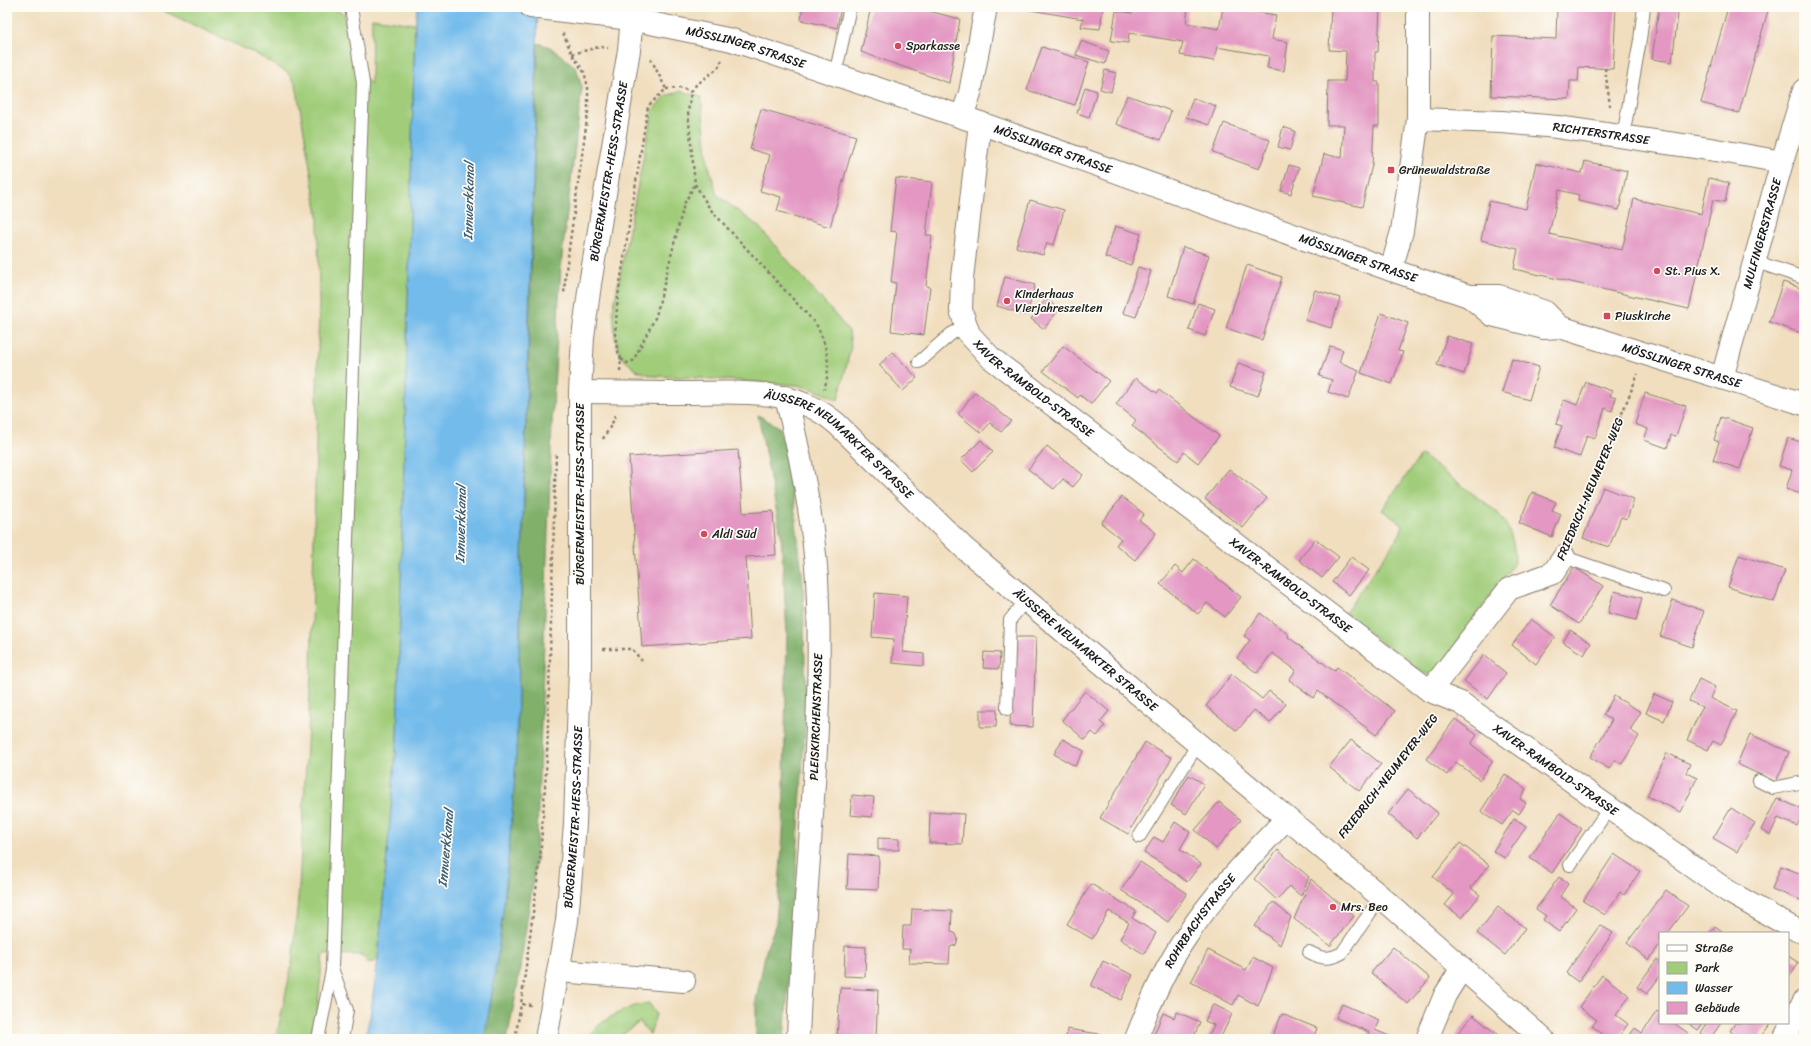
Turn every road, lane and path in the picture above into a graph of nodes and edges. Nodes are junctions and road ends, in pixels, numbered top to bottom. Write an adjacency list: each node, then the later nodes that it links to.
1 (350, 7): 56 (lane)
2 (531, 7): 7 (street, MÖSSLINGER STRASSE)
3 (850, 7): 12 (lane)
4 (986, 7): 18 (street, XAVER-RAMBOLD-STRASSE)
5 (1418, 7): 17 (street)
6 (1644, 7): 19 (lane)
7 (553, 10): 8 (street, MÖSSLINGER STRASSE); 25 (path)
8 (632, 13): 9 (street, MÖSSLINGER STRASSE); 31 (street, BÜRGERMEISTER-HESS-STRASSE)
9 (653, 23): 10 (street, MÖSSLINGER STRASSE); 13 (path)
10 (732, 40): 12 (street, MÖSSLINGER STRASSE); 15 (path)
11 (1605, 68): 19 (path)
12 (835, 75): 18 (street, MÖSSLINGER STRASSE)
13 (666, 89): 15 (path); 28 (path)
14 (1804, 90): 16 (street, MULFINGERSTRASSE)
15 (691, 92): 21 (path)
16 (1800, 118): 20 (street, MULFINGERSTRASSE)
17 (1418, 119): 19 (street, RICHTERSTRASSE); 23 (street)
18 (971, 120): 23 (street, MÖSSLINGER STRASSE); 26 (street, XAVER-RAMBOLD-STRASSE)
19 (1618, 137): 20 (street, RICHTERSTRASSE)
20 (1782, 162): 22 (street, MULFINGERSTRASSE)
21 (695, 184): 28 (path); 35 (path)
22 (1754, 261): 24 (lane); 30 (street, MULFINGERSTRASSE)
23 (1392, 270): 27 (street, MÖSSLINGER STRASSE)
24 (1804, 278)
25 (564, 301)
26 (966, 326): 29 (lane); 43 (street, XAVER-RAMBOLD-STRASSE)
27 (1646, 354): 30 (street, MÖSSLINGER STRASSE); 38 (path, FRIEDRICH-NEUMEYER-WEG)
28 (621, 359): 32 (path)
29 (919, 362)
30 (1722, 378): 34 (street, MÖSSLINGER STRASSE)
31 (580, 392): 32 (street, ÄUSSERE NEUMARKTER STRASSE); 58 (street, BÜRGERMEISTER-HESS-STRASSE)
32 (618, 392): 33 (street, ÄUSSERE NEUMARKTER STRASSE); 36 (path)
33 (786, 398): 35 (street, ÄUSSERE NEUMARKTER STRASSE); 67 (street, PLEISKIRCHENSTRASSE)
34 (1804, 404)
35 (818, 409): 40 (street, ÄUSSERE NEUMARKTER STRASSE)
36 (602, 442)
37 (556, 450): 61 (path)
38 (1564, 557): 39 (lane); 43 (street, FRIEDRICH-NEUMEYER-WEG)
39 (1664, 591)
40 (1026, 600): 44 (lane); 45 (street, ÄUSSERE NEUMARKTER STRASSE)
41 (600, 650): 42 (path)
42 (642, 662)
43 (1438, 694): 48 (street, XAVER-RAMBOLD-STRASSE); 51 (path, FRIEDRICH-NEUMEYER-WEG)
44 (1007, 709)
45 (1198, 744): 49 (street, ÄUSSERE NEUMARKTER STRASSE); 50 (lane)
46 (1759, 781): 47 (lane)
47 (1804, 782)
48 (1610, 807): 52 (lane); 54 (street, XAVER-RAMBOLD-STRASSE)
49 (1286, 819): 51 (street, ÄUSSERE NEUMARKTER STRASSE); 68 (street, ROHRBACHSTRASSE)
50 (1139, 837)
51 (1327, 852): 53 (street, ÄUSSERE NEUMARKTER STRASSE)
52 (1570, 865)
53 (1381, 898): 55 (lane); 57 (street, ÄUSSERE NEUMARKTER STRASSE)
54 (1804, 933)
55 (1309, 952)
56 (332, 968): 63 (lane); 64 (lane)
57 (1462, 968): 69 (street); 70 (street, ÄUSSERE NEUMARKTER STRASSE)
58 (559, 971): 59 (street); 62 (street, BÜRGERMEISTER-HESS-STRASSE)
59 (684, 981)
60 (1804, 1001): 71 (street)
61 (520, 1004): 62 (path); 65 (path)
62 (552, 1008): 66 (street, BÜRGERMEISTER-HESS-STRASSE)
63 (318, 1039)
64 (342, 1039)
65 (515, 1039)
66 (546, 1039)
67 (798, 1039)
68 (1136, 1039)
69 (1427, 1039)
70 (1543, 1039)
71 (1784, 1039)

